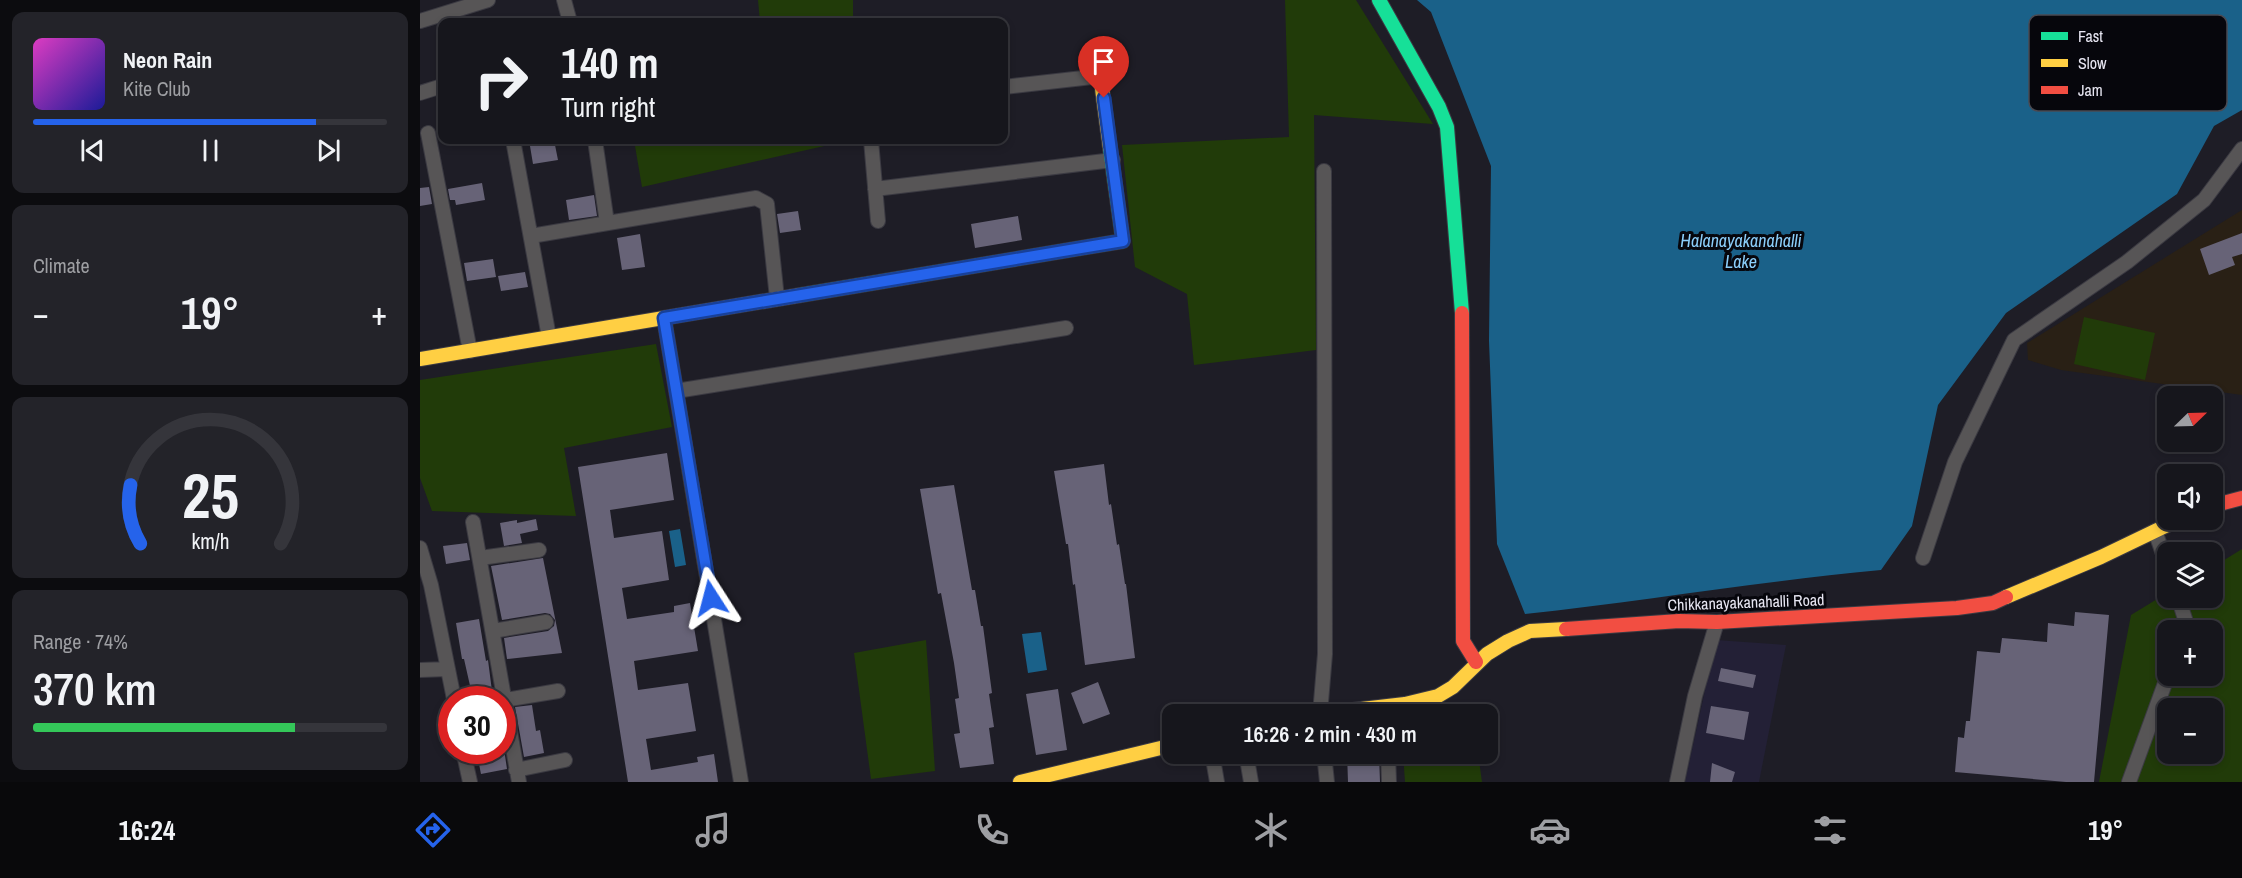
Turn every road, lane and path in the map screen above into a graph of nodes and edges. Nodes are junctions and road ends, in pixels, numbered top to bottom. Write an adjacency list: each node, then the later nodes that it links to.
1 (488, 0): 5 (street)
2 (564, 0): 4 (street)
3 (1379, 0): 42 (street)
4 (569, 18)
5 (420, 21)
6 (1098, 59): 7 (street)
7 (1101, 76): 9 (street); 16 (street)
8 (438, 87): 10 (street)
9 (1008, 87)
10 (420, 93)
11 (428, 133): 26 (street)
12 (514, 144): 21 (street)
13 (596, 144): 20 (street)
14 (870, 144): 18 (street)
15 (2242, 149): 37 (street)
16 (1113, 160): 18 (street); 22 (street)
17 (1324, 171): 50 (street)
18 (875, 189): 19 (street)
19 (878, 221)
20 (607, 223): 21 (street); 22 (street)
21 (531, 236): 25 (street)
22 (777, 298): 23 (street)
23 (664, 318): 25 (street); 28 (street)
24 (1066, 328): 28 (street)
25 (549, 337): 26 (street)
26 (470, 351): 27 (street)
27 (420, 359)
28 (676, 391): 62 (street)
29 (2242, 498): 30 (street)
30 (2223, 503)
31 (473, 522): 36 (street)
32 (2155, 531): 33 (street); 40 (street, Chikkanayakanahalli Road)
33 (2159, 542)
34 (420, 548): 38 (street)
35 (539, 550): 36 (street)
36 (480, 558): 41 (street)
37 (1923, 558)
38 (425, 586): 43 (street)
39 (546, 622): 41 (street)
40 (1717, 622): 42 (street, Chikkanayakanahalli Road); 68 (street)
41 (493, 631): 46 (street)
42 (1476, 662): 51 (street, Chikkanayakanahalli Road)
43 (448, 669): 44 (street); 45 (street)
44 (420, 670)
45 (451, 686)
46 (502, 686)
47 (2164, 686): 69 (street)
48 (558, 691): 49 (street)
49 (516, 697)
50 (1321, 704)
51 (1410, 704)
52 (1162, 748): 60 (street)
53 (565, 760): 59 (street)
54 (466, 764): 61 (street)
55 (1214, 764): 64 (street)
56 (1248, 764): 65 (street)
57 (1325, 764): 66 (street)
58 (1388, 764): 67 (street)
59 (517, 776)
60 (1041, 779): 63 (street)
61 (470, 782)
62 (741, 782)
63 (1020, 782)
64 (1217, 782)
65 (1251, 782)
66 (1327, 782)
67 (1389, 782)
68 (1677, 782)
69 (2129, 782)

